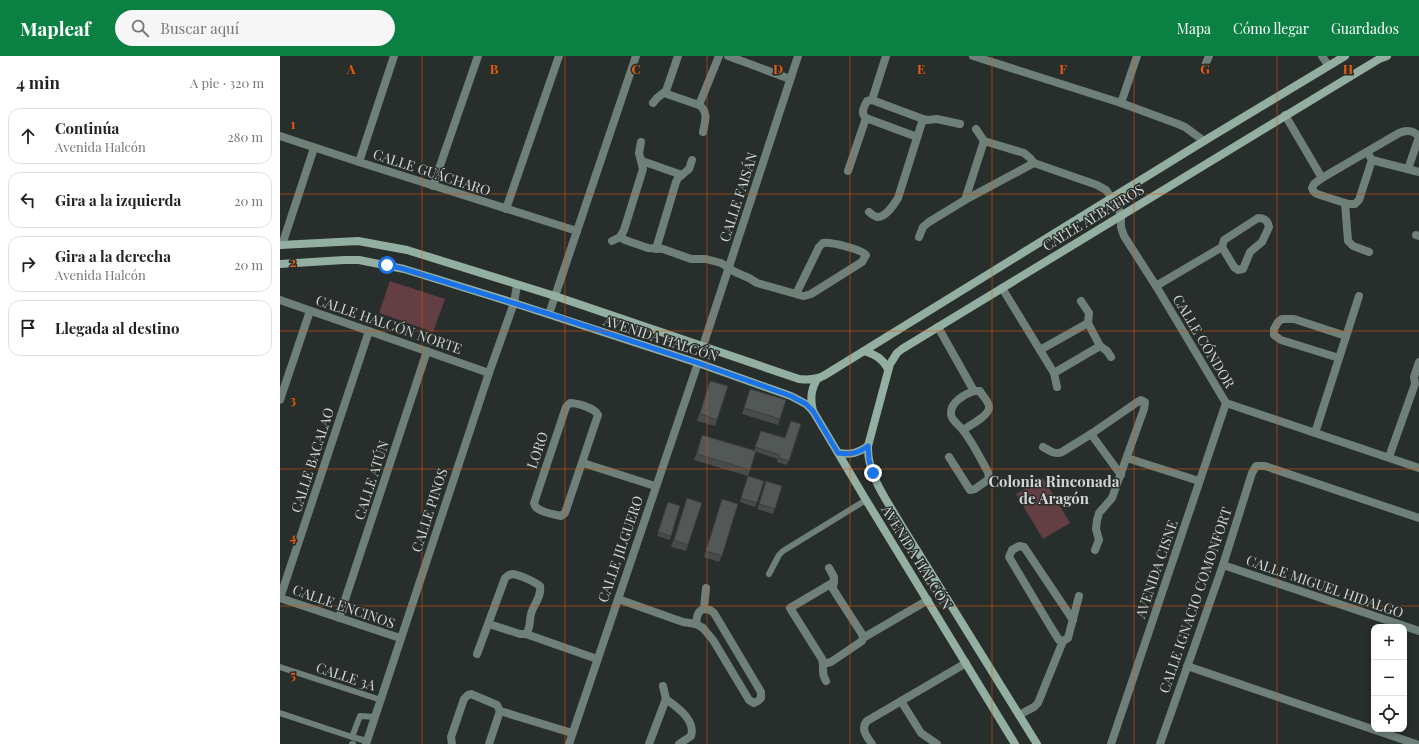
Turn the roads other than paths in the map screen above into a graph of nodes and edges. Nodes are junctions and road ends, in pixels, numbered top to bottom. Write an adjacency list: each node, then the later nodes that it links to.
1 (394, 56): 38 (street)
2 (478, 56): 45 (street)
3 (559, 56): 49 (street)
4 (636, 56): 52 (street)
5 (678, 56): 17 (street)
6 (719, 56): 21 (street)
7 (728, 56): 16 (street)
8 (798, 56): 16 (street, CALLE FAISÁN)
9 (886, 56): 18 (street)
10 (973, 56): 19 (street)
11 (1137, 56): 19 (street)
12 (1322, 56): 15 (street)
13 (1345, 56): 15 (street, CALLE ALBATROS)
14 (1387, 56): 22 (street, CALLE ALBATROS)
15 (1328, 66): 31 (street, CALLE ALBATROS)
16 (790, 79): 61 (street, CALLE FAISÁN)
17 (664, 93): 20 (street); 21 (street)
18 (872, 100): 23 (street); 24 (street)
19 (1121, 103): 31 (street)
20 (653, 104)
21 (699, 105): 27 (street)
22 (1285, 115): 44 (street); 51 (street, CALLE ALBATROS)
23 (866, 118): 29 (street); 41 (street)
24 (923, 119): 25 (street); 29 (street)
25 (960, 124)
26 (976, 129): 30 (street)
27 (703, 132)
28 (280, 136): 33 (street, CALLE GUÁCHARO)
29 (917, 137): 50 (street)
30 (984, 141): 39 (street, CALLE CÓNDOR); 47 (street)
31 (1204, 141): 46 (street, CALLE ALBATROS)
32 (641, 142): 37 (street)
33 (314, 148): 38 (street, CALLE GUÁCHARO); 56 (street)
34 (1367, 152): 36 (street); 40 (street); 44 (street)
35 (692, 160): 43 (street)
36 (1372, 160): 40 (street); 48 (street)
37 (642, 161): 43 (street); 53 (street)
38 (359, 162): 45 (street, CALLE GUÁCHARO)
39 (1034, 163): 46 (street, CALLE CÓNDOR); 47 (street)
40 (1408, 169): 42 (street)
41 (848, 171)
42 (1419, 172)
43 (682, 175): 58 (street)
44 (1322, 178): 48 (street)
45 (433, 186): 49 (street, CALLE GUÁCHARO)
46 (1112, 198): 51 (street, CALLE CÓNDOR); 81 (street, CALLE ALBATROS)
47 (965, 200): 54 (street)
48 (1345, 202): 59 (street)
49 (506, 209): 52 (street, CALLE GUÁCHARO)
50 (869, 212)
51 (1121, 216): 63 (street, CALLE CÓNDOR); 64 (street, CALLE ALBATROS)
52 (577, 231): 66 (street)
53 (620, 236): 55 (street); 58 (street)
54 (918, 237)
55 (612, 241)
56 (281, 245): 62 (street, AVENIDA HALCÓN)
57 (1222, 247): 57 (street); 63 (street)
58 (656, 249): 61 (street)
59 (1369, 252)
60 (280, 264): 70 (street, AVENIDA HALCÓN)
61 (729, 268): 65 (street); 77 (street, CALLE FAISÁN)
62 (517, 285): 66 (street, AVENIDA HALCÓN); 70 (street, CALLE PINOS)
63 (1156, 286): 94 (street, CALLE CÓNDOR)
64 (1002, 288): 74 (street, CALLE ALBATROS); 79 (street)
65 (796, 294): 65 (street)
66 (555, 296): 72 (street); 77 (street, AVENIDA HALCÓN)
67 (1359, 296): 76 (street)
68 (280, 300): 71 (street, CALLE HALCÓN NORTE)
69 (1081, 301): 73 (street)
70 (514, 303): 72 (street, AVENIDA HALCÓN); 87 (street, CALLE PINOS)
71 (310, 311): 75 (street, CALLE HALCÓN NORTE); 93 (street)
72 (549, 314): 85 (street, AVENIDA HALCÓN)
73 (1088, 323): 78 (street); 79 (street)
74 (938, 327): 86 (street, CALLE ALBATROS); 92 (street)
75 (369, 331): 80 (street, CALLE HALCÓN NORTE); 119 (street, CALLE BACALAO)
76 (1346, 336): 83 (street); 83 (street)
77 (703, 346): 89 (street, AVENIDA HALCÓN)
78 (1100, 346): 82 (street); 88 (street)
79 (1040, 350): 88 (street)
80 (427, 351): 87 (street, CALLE HALCÓN NORTE); 123 (street, CALLE ATÚN)
81 (864, 351): 86 (street); 89 (street, CALLE ALBATROS)
82 (1111, 357)
83 (1339, 358): 97 (street)
84 (1419, 362): 90 (street)
85 (698, 363): 95 (street, AVENIDA HALCÓN); 109 (street, CALLE JILGUERO)
86 (888, 369): 99 (street, CALLE ALBATROS)
87 (489, 373): 129 (street, CALLE PINOS)
88 (1054, 373): 91 (street)
89 (817, 379): 95 (street)
90 (1417, 385): 103 (street)
91 (1057, 387)
92 (974, 391): 96 (street); 96 (street)
93 (280, 400)
94 (1226, 403): 97 (street, CALLE CÓNDOR); 108 (street, AVENIDA CISNE)
95 (813, 411): 101 (street, AVENIDA HALCÓN)
96 (963, 430): 102 (street)
97 (1315, 433): 103 (street, CALLE CÓNDOR)
98 (1091, 434): 100 (street); 104 (street); 107 (street)
99 (868, 446): 101 (street); 145 (street, AVENIDA HALCÓN)
100 (1043, 447)
101 (838, 453): 110 (street, AVENIDA HALCÓN)
102 (949, 457)
103 (1389, 457): 106 (street, CALLE CÓNDOR)
104 (1127, 458): 107 (street); 108 (street)
105 (583, 464): 105 (street, LORO); 109 (street)
106 (1419, 468)
107 (1121, 476): 112 (street)
108 (1199, 481): 160 (street, AVENIDA CISNE)
109 (655, 486): 120 (street, CALLE JILGUERO)
110 (866, 500): 115 (lane); 121 (street, AVENIDA HALCÓN)
111 (1419, 518): 113 (street, CALLE IGNACIO COMONFORT)
112 (1095, 550)
113 (1223, 565): 127 (street, CALLE MIGUEL HIDALGO); 136 (street, CALLE IGNACIO COMONFORT)
114 (829, 568): 116 (street)
115 (769, 574)
116 (834, 582): 130 (street); 135 (street)
117 (706, 588): 122 (street)
118 (1079, 596): 124 (street)
119 (280, 598): 123 (street, CALLE ENCINOS)
120 (618, 599): 126 (street); 133 (street, CALLE JILGUERO)
121 (928, 600): 130 (street); 134 (street, AVENIDA HALCÓN)
122 (704, 609): 126 (street); 126 (street)
123 (339, 618): 129 (street, CALLE ENCINOS)
124 (1073, 620): 131 (street); 131 (street)
125 (489, 624): 128 (street); 128 (street); 132 (street)
126 (696, 624)
127 (1419, 631)
128 (526, 634): 133 (street)
129 (400, 638): 141 (street, CALLE PINOS)
130 (863, 638): 135 (street)
131 (1062, 641): 145 (street)
132 (477, 654)
133 (597, 658): 147 (street, CALLE JILGUERO)
134 (966, 663): 142 (street); 158 (street, AVENIDA HALCÓN)
135 (823, 664): 138 (street)
136 (1187, 666): 161 (street, CALLE IGNACIO COMONFORT); 162 (street)
137 (280, 668): 141 (lane, CALLE 3A)
138 (826, 681)
139 (663, 686): 140 (street)
140 (666, 699): 154 (street); 155 (street)
141 (381, 700): 146 (street, CALLE PINOS)
142 (902, 701): 149 (street); 156 (street)
143 (500, 711): 147 (street); 151 (street); 152 (street)
144 (280, 713): 148 (lane)
145 (1020, 715): 159 (street, AVENIDA HALCÓN)
146 (375, 717): 148 (lane); 150 (street, CALLE PINOS)
147 (572, 733): 153 (street, CALLE JILGUERO)
148 (352, 737): 150 (lane)
149 (933, 742): 157 (street)
150 (367, 743)
151 (452, 744)
152 (489, 744)
153 (569, 744)
154 (649, 744)
155 (679, 744)
156 (872, 744)
157 (922, 744)
158 (1015, 744)
159 (1037, 744)
160 (1111, 744)
161 (1160, 744)
162 (1416, 744)

